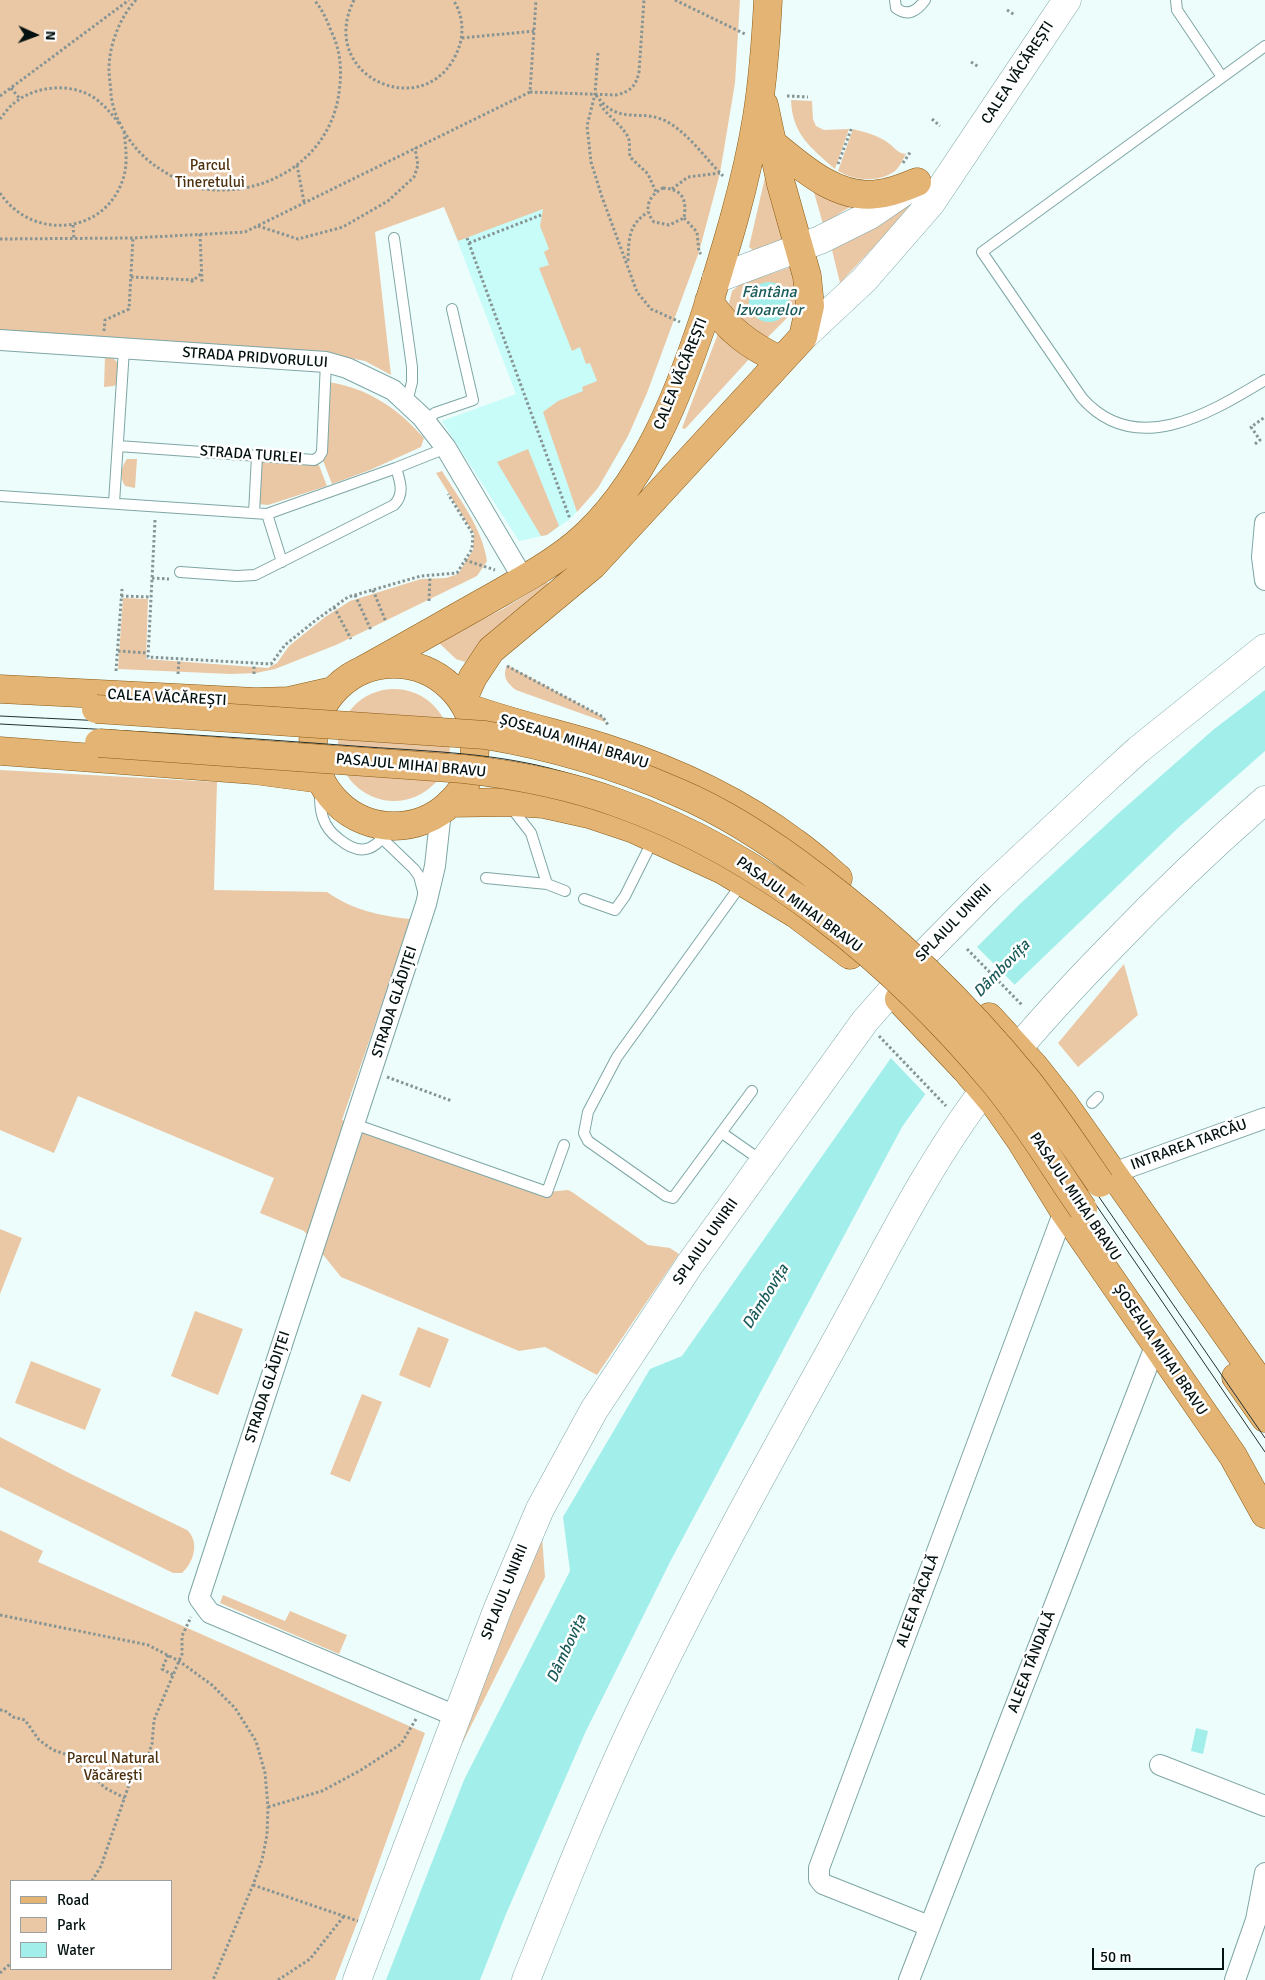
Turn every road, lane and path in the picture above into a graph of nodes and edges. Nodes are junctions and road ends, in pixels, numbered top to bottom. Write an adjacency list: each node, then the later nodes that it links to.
1 (129, 0): 24 (path)
2 (136, 0): 36 (path)
3 (314, 0): 41 (path)
4 (354, 0): 18 (path)
5 (453, 0): 18 (path)
6 (536, 0): 16 (path)
7 (644, 0): 27 (path)
8 (675, 0): 17 (path)
9 (768, 0): 26 (main road)
10 (895, 0): 11 (lane)
11 (925, 0)
12 (1066, 0): 38 (main road, CALEA VĂCĂREȘTI)
13 (1176, 0): 23 (lane)
14 (1007, 10): 15 (path)
15 (1015, 15)
16 (534, 31): 18 (path); 25 (path)
17 (746, 34)
18 (462, 38)
19 (1265, 46): 23 (lane)
20 (598, 53): 27 (path)
21 (971, 62): 22 (path)
22 (979, 67)
23 (1222, 78): 76 (lane)
24 (11, 88): 28 (path); 31 (path)
25 (530, 92): 27 (path); 39 (path)
26 (761, 92): 37 (main road); 66 (main road)
27 (595, 94): 43 (path); 47 (path); 63 (path)
28 (0, 96)
29 (788, 96): 30 (path)
30 (808, 97)
31 (20, 99): 32 (path); 36 (path)
32 (0, 119)
33 (932, 119): 34 (path)
34 (940, 126)
35 (852, 127): 42 (path)
36 (124, 131): 41 (path); 53 (path)
37 (772, 143): 44 (main road); 62 (main road)
38 (970, 146): 44 (main road, CALEA VĂCĂREȘTI); 70 (main road, CALEA VĂCĂREȘTI)
39 (415, 148): 49 (path); 54 (path)
40 (911, 151): 44 (path)
41 (298, 165): 49 (path)
42 (835, 172)
43 (720, 173): 45 (path); 46 (path)
44 (910, 173): 62 (main road, CALEA VĂCĂREȘTI)
45 (728, 180)
46 (672, 188): 47 (path); 52 (path)
47 (656, 192): 50 (path)
48 (0, 194): 53 (path)
49 (304, 202): 54 (path)
50 (648, 212): 52 (path); 63 (path)
51 (541, 214): 61 (path)
52 (684, 218): 66 (path)
53 (73, 224): 60 (path)
54 (257, 226): 55 (path)
55 (200, 234): 56 (path); 64 (path)
56 (133, 238): 60 (path); 65 (path)
57 (394, 238): 77 (lane)
58 (467, 238): 61 (path)
59 (0, 239): 60 (path)
60 (74, 239)
61 (469, 242): 91 (path)
62 (800, 248): 66 (main road, CALEA VĂCĂREȘTI); 70 (main road)
63 (628, 264): 69 (path)
64 (202, 273): 65 (path); 67 (path)
65 (131, 277): 71 (path)
66 (710, 280): 74 (main road); 98 (main road, CALEA VĂCĂREȘTI)
67 (202, 283)
68 (452, 309): 79 (lane)
69 (685, 324)
70 (803, 336): 74 (main road, CALEA VĂCĂREȘTI)
71 (103, 338)
72 (0, 340): 73 (street, STRADA PRIDVORULUI)
73 (124, 349): 75 (street, STRADA PRIDVORULUI); 81 (lane)
74 (780, 360): 123 (main road, CALEA VĂCĂREȘTI)
75 (326, 362): 77 (street, STRADA PRIDVORULUI); 83 (lane, STRADA TURLEI)
76 (1265, 380)
77 (407, 402): 79 (street, STRADA PRIDVORULUI)
78 (1265, 417): 80 (path)
79 (425, 421): 82 (street, STRADA PRIDVORULUI)
80 (1255, 444)
81 (118, 446): 83 (lane, STRADA TURLEI); 87 (lane)
82 (446, 448): 84 (lane); 98 (street, STRADA PRIDVORULUI)
83 (257, 456): 89 (lane)
84 (396, 468): 90 (lane); 94 (lane)
85 (448, 494): 93 (path)
86 (0, 496): 87 (lane)
87 (114, 503): 88 (lane)
88 (156, 506): 89 (lane); 104 (path)
89 (254, 513): 90 (lane)
90 (267, 514): 94 (lane)
91 (570, 519)
92 (1265, 523): 99 (street)
93 (465, 560): 95 (path); 97 (path)
94 (282, 562): 96 (lane)
95 (494, 570)
96 (180, 572)
97 (430, 576): 101 (path); 105 (path)
98 (524, 580): 116 (main road, CALEA VĂCĂREȘTI)
99 (1265, 580)
100 (122, 589): 103 (path)
101 (373, 590): 102 (path); 107 (path)
102 (355, 595): 106 (path); 108 (path)
103 (122, 596): 104 (path); 111 (path)
104 (151, 597): 112 (path)
105 (429, 601)
106 (334, 607): 109 (path); 115 (path)
107 (386, 622)
108 (370, 630)
109 (351, 640)
110 (1265, 648): 140 (main road, SPLAIUL UNIRII)
111 (118, 651): 112 (path); 117 (path)
112 (148, 653): 113 (path)
113 (179, 660): 115 (path); 118 (path)
114 (503, 662): 124 (path)
115 (254, 665): 119 (path)
116 (363, 670): 121 (main road); 123 (main road)
117 (116, 671)
118 (178, 674)
119 (254, 674)
120 (0, 689): 121 (main road, CALEA VĂCĂREȘTI)
121 (334, 691): 127 (main road)
122 (0, 703): 159 (main road, PASAJUL MIHAI BRAVU, bridge)
123 (464, 704): 130 (main road); 140 (main road, ȘOSEAUA MIHAI BRAVU)
124 (613, 731)
125 (0, 736): 160 (main road, PASAJUL MIHAI BRAVU, bridge)
126 (0, 751): 127 (main road)
127 (321, 779): 131 (main road); 131 (lane)
128 (1265, 800): 143 (main road)
129 (506, 802): 130 (main road); 132 (main road); 135 (lane)
130 (446, 807): 131 (main road); 138 (street, STRADA GLĂDIȚEI)
131 (387, 833): 138 (lane)
132 (654, 838): 134 (main road); 137 (lane)
133 (486, 878): 135 (lane)
134 (743, 882): 141 (main road); 152 (lane)
135 (547, 884): 136 (lane)
136 (565, 891)
137 (584, 899)
138 (426, 904): 145 (street, STRADA GLĂDIȚEI)
139 (967, 949): 142 (path)
140 (925, 953): 141 (main road, SPLAIUL UNIRII); 143 (main road, ȘOSEAUA MIHAI BRAVU)
141 (890, 990): 147 (main road, ȘOSEAUA MIHAI BRAVU); 154 (main road, SPLAIUL UNIRII)
142 (1022, 1005)
143 (1010, 1038): 147 (main road); 155 (main road)
144 (888, 1046): 148 (path)
145 (372, 1071): 149 (path); 151 (street, STRADA GLĂDIȚEI)
146 (752, 1090): 152 (lane)
147 (984, 1091): 156 (main road, ȘOSEAUA MIHAI BRAVU); 185 (main road)
148 (940, 1100)
149 (452, 1101)
150 (1265, 1118): 155 (street, INTRAREA TARCĂU)
151 (354, 1124): 153 (lane); 167 (street, STRADA GLĂDIȚEI)
152 (722, 1133): 154 (lane)
153 (564, 1145)
154 (763, 1161): 169 (main road, SPLAIUL UNIRII)
155 (1113, 1173): 158 (main road)
156 (1064, 1210): 157 (main road, ȘOSEAUA MIHAI BRAVU); 178 (street, ALEEA PĂCALĂ)
157 (1156, 1344): 161 (main road, ȘOSEAUA MIHAI BRAVU); 178 (street, ALEEA TÂNDALĂ)
158 (1265, 1389)
159 (1265, 1418)
160 (1265, 1476)
161 (1265, 1514)
162 (0, 1615): 164 (path)
163 (182, 1636): 165 (path)
164 (168, 1655): 165 (path); 166 (path)
165 (179, 1661): 166 (path); 173 (path)
166 (173, 1675): 171 (path)
167 (426, 1703): 169 (street, STRADA GLĂDIȚEI); 173 (path)
168 (0, 1710): 171 (path)
169 (456, 1716): 179 (main road, SPLAIUL UNIRII)
170 (1160, 1765): 172 (street)
171 (125, 1798): 175 (path)
172 (1265, 1806)
173 (268, 1807): 176 (path)
174 (1265, 1873): 187 (street)
175 (93, 1880)
176 (253, 1885): 177 (path); 182 (path)
177 (344, 1916): 179 (path); 183 (path)
178 (930, 1926): 186 (street, ALEEA TÂNDALĂ)
179 (377, 1928): 184 (main road, SPLAIUL UNIRII)
180 (10, 1964): 181 (path)
181 (0, 1973)
182 (213, 1980)
183 (278, 1980)
184 (357, 1980)
185 (526, 1980)
186 (909, 1980)
187 (1235, 1980)

